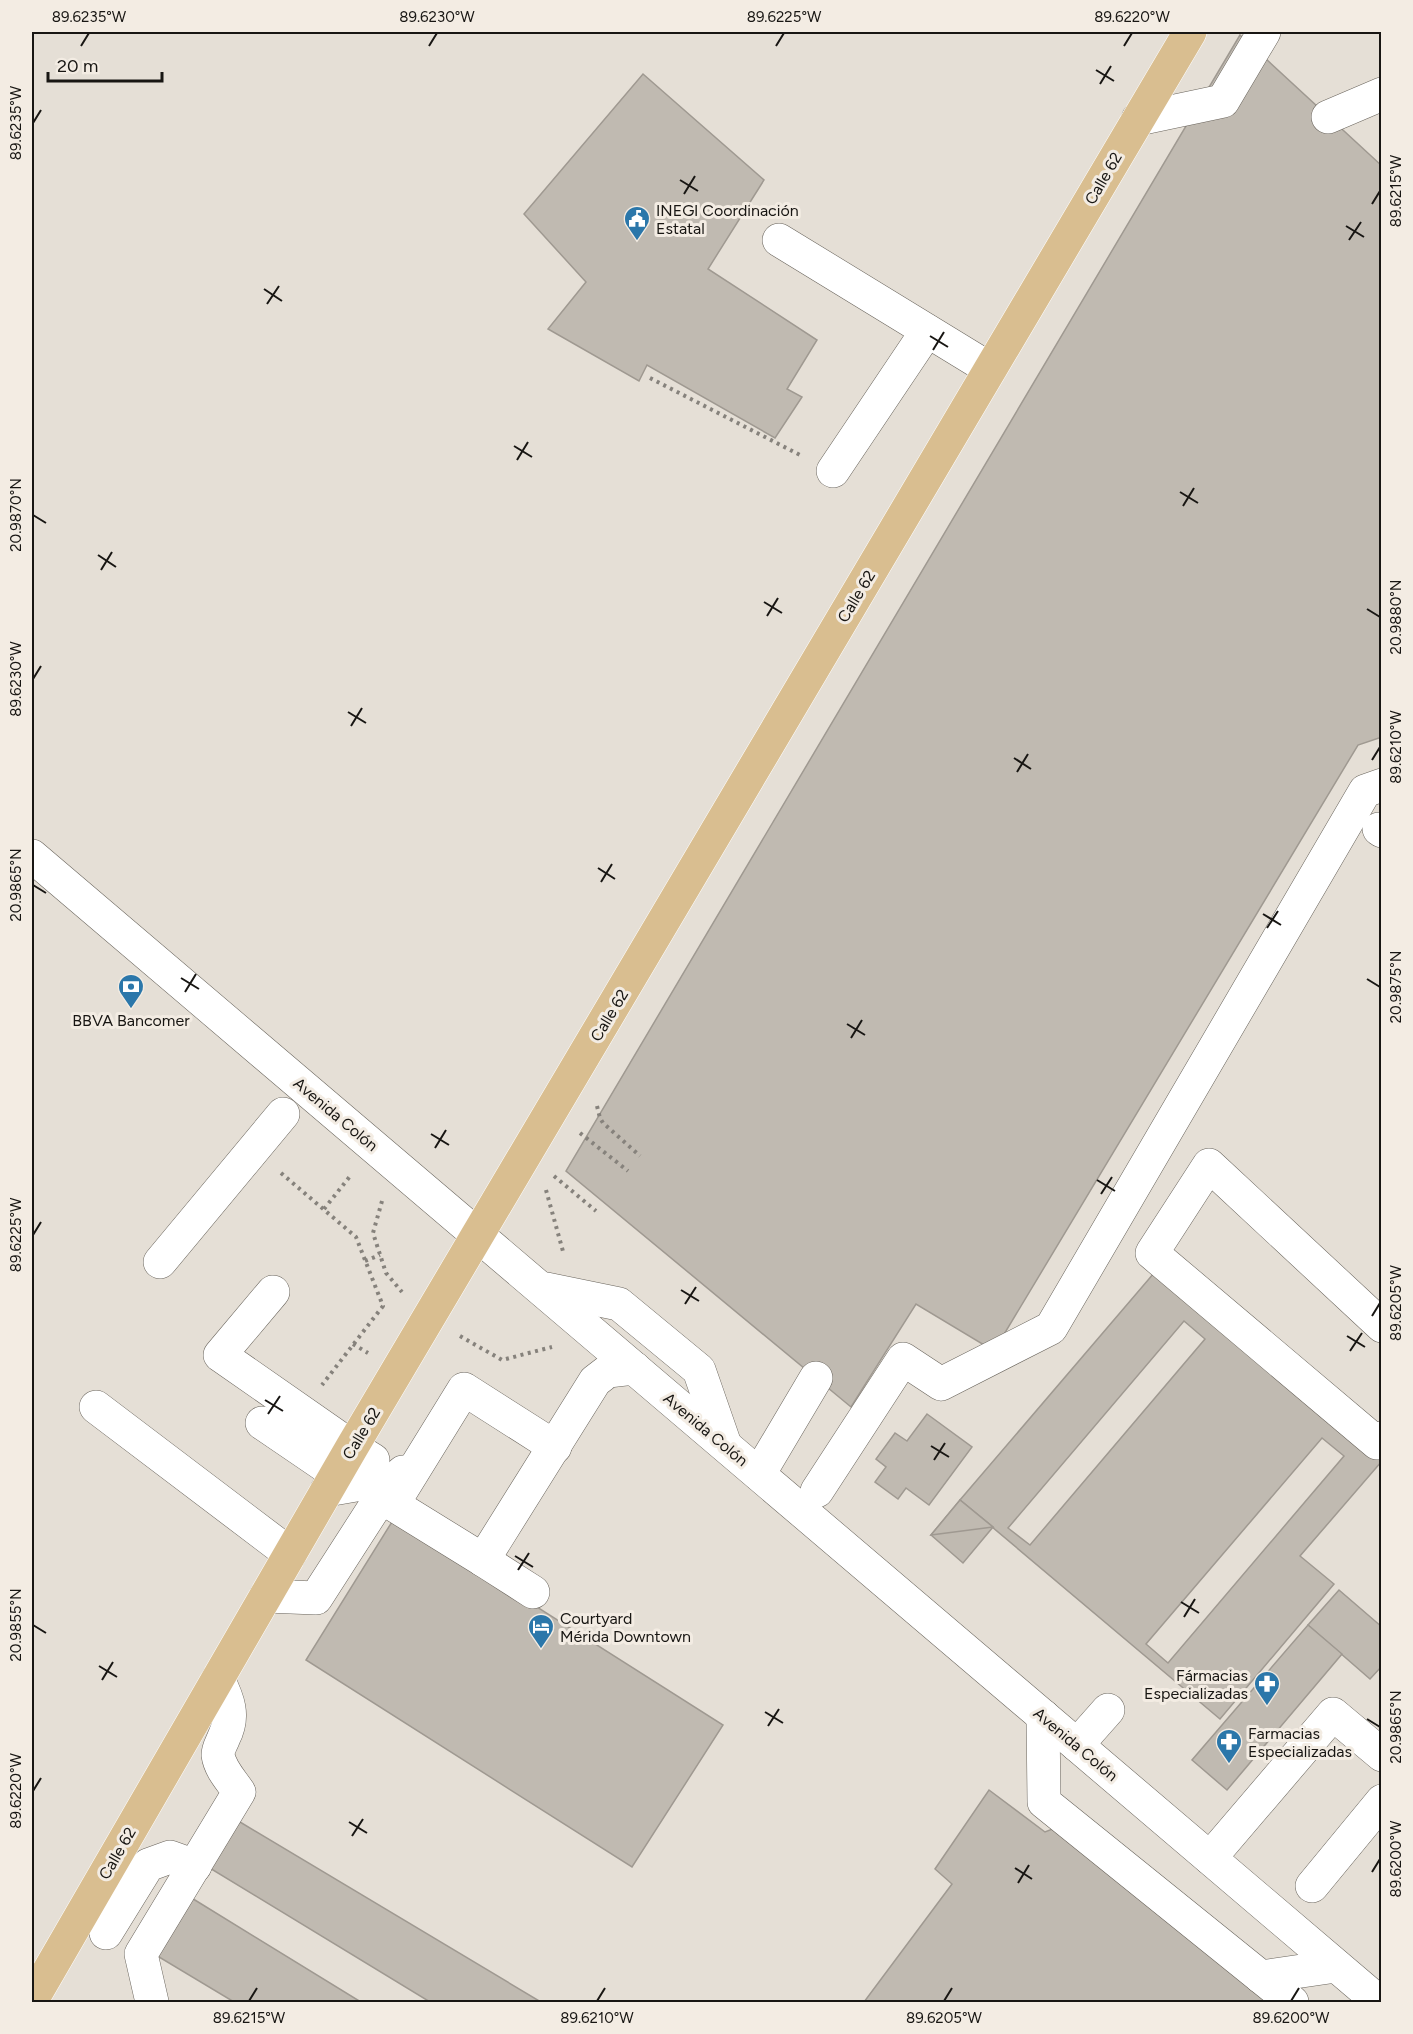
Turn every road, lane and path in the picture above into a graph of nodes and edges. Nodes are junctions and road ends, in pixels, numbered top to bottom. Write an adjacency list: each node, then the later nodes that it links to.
1 (1190, 32): 5 (main road, Calle 62)
2 (1264, 32): 5 (street)
3 (1382, 94): 4 (street)
4 (1328, 117)
5 (1138, 118): 8 (main road, Calle 62)
6 (779, 240): 7 (street)
7 (927, 331): 8 (street); 10 (street)
8 (990, 369): 25 (main road, Calle 62)
9 (650, 378): 10 (path)
10 (832, 471)
11 (1382, 785): 47 (street)
12 (32, 856): 25 (street, Avenida Colón)
13 (597, 1099): 17 (path)
14 (283, 1114): 16 (street)
15 (574, 1129): 18 (path)
16 (254, 1149): 23 (path); 28 (street)
17 (640, 1156)
18 (628, 1171)
19 (353, 1172): 23 (path)
20 (549, 1172): 24 (path)
21 (544, 1180): 29 (path)
22 (384, 1198): 26 (path)
23 (324, 1209): 27 (path)
24 (596, 1211)
25 (478, 1235): 30 (street, Avenida Colón); 45 (main road, Calle 62)
26 (380, 1255): 27 (path); 32 (path)
27 (365, 1261): 39 (path)
28 (160, 1262)
29 (567, 1264)
30 (542, 1288): 36 (street, Avenida Colón); 42 (street)
31 (273, 1292): 39 (street)
32 (404, 1294)
33 (1382, 1326): 41 (street)
34 (451, 1331): 35 (path)
35 (554, 1346)
36 (634, 1368): 42 (street, Avenida Colón); 43 (street)
37 (816, 1378): 46 (street)
38 (96, 1407): 49 (street)
39 (302, 1412): 45 (street)
40 (262, 1423): 45 (street)
41 (1382, 1438)
42 (724, 1444): 46 (street, Avenida Colón)
43 (555, 1447): 44 (street); 50 (street)
44 (421, 1459): 45 (street); 48 (street)
45 (347, 1468): 49 (main road, Calle 62)
46 (759, 1474): 55 (street, Avenida Colón)
47 (817, 1491)
48 (393, 1504): 50 (street); 52 (street)
49 (290, 1554): 52 (main road, Calle 62)
50 (483, 1560): 51 (street)
51 (533, 1592)
52 (266, 1596): 53 (main road, Calle 62)
53 (218, 1679): 60 (street); 62 (main road, Calle 62)
54 (1108, 1710): 56 (street)
55 (1043, 1716): 56 (street, Avenida Colón); 65 (street)
56 (1077, 1745): 59 (street, Avenida Colón)
57 (1382, 1755): 59 (street)
58 (1382, 1801): 61 (street)
59 (1210, 1858): 64 (street, Avenida Colón)
60 (195, 1866): 62 (street); 63 (street)
61 (1312, 1886)
62 (93, 1924): 63 (street); 66 (main road, Calle 62)
63 (141, 1954): 67 (street)
64 (1336, 1966): 65 (street); 69 (street, Avenida Colón)
65 (1261, 1977): 68 (street)
66 (32, 2000)
67 (152, 2002)
68 (1292, 2002)
69 (1380, 2002)

